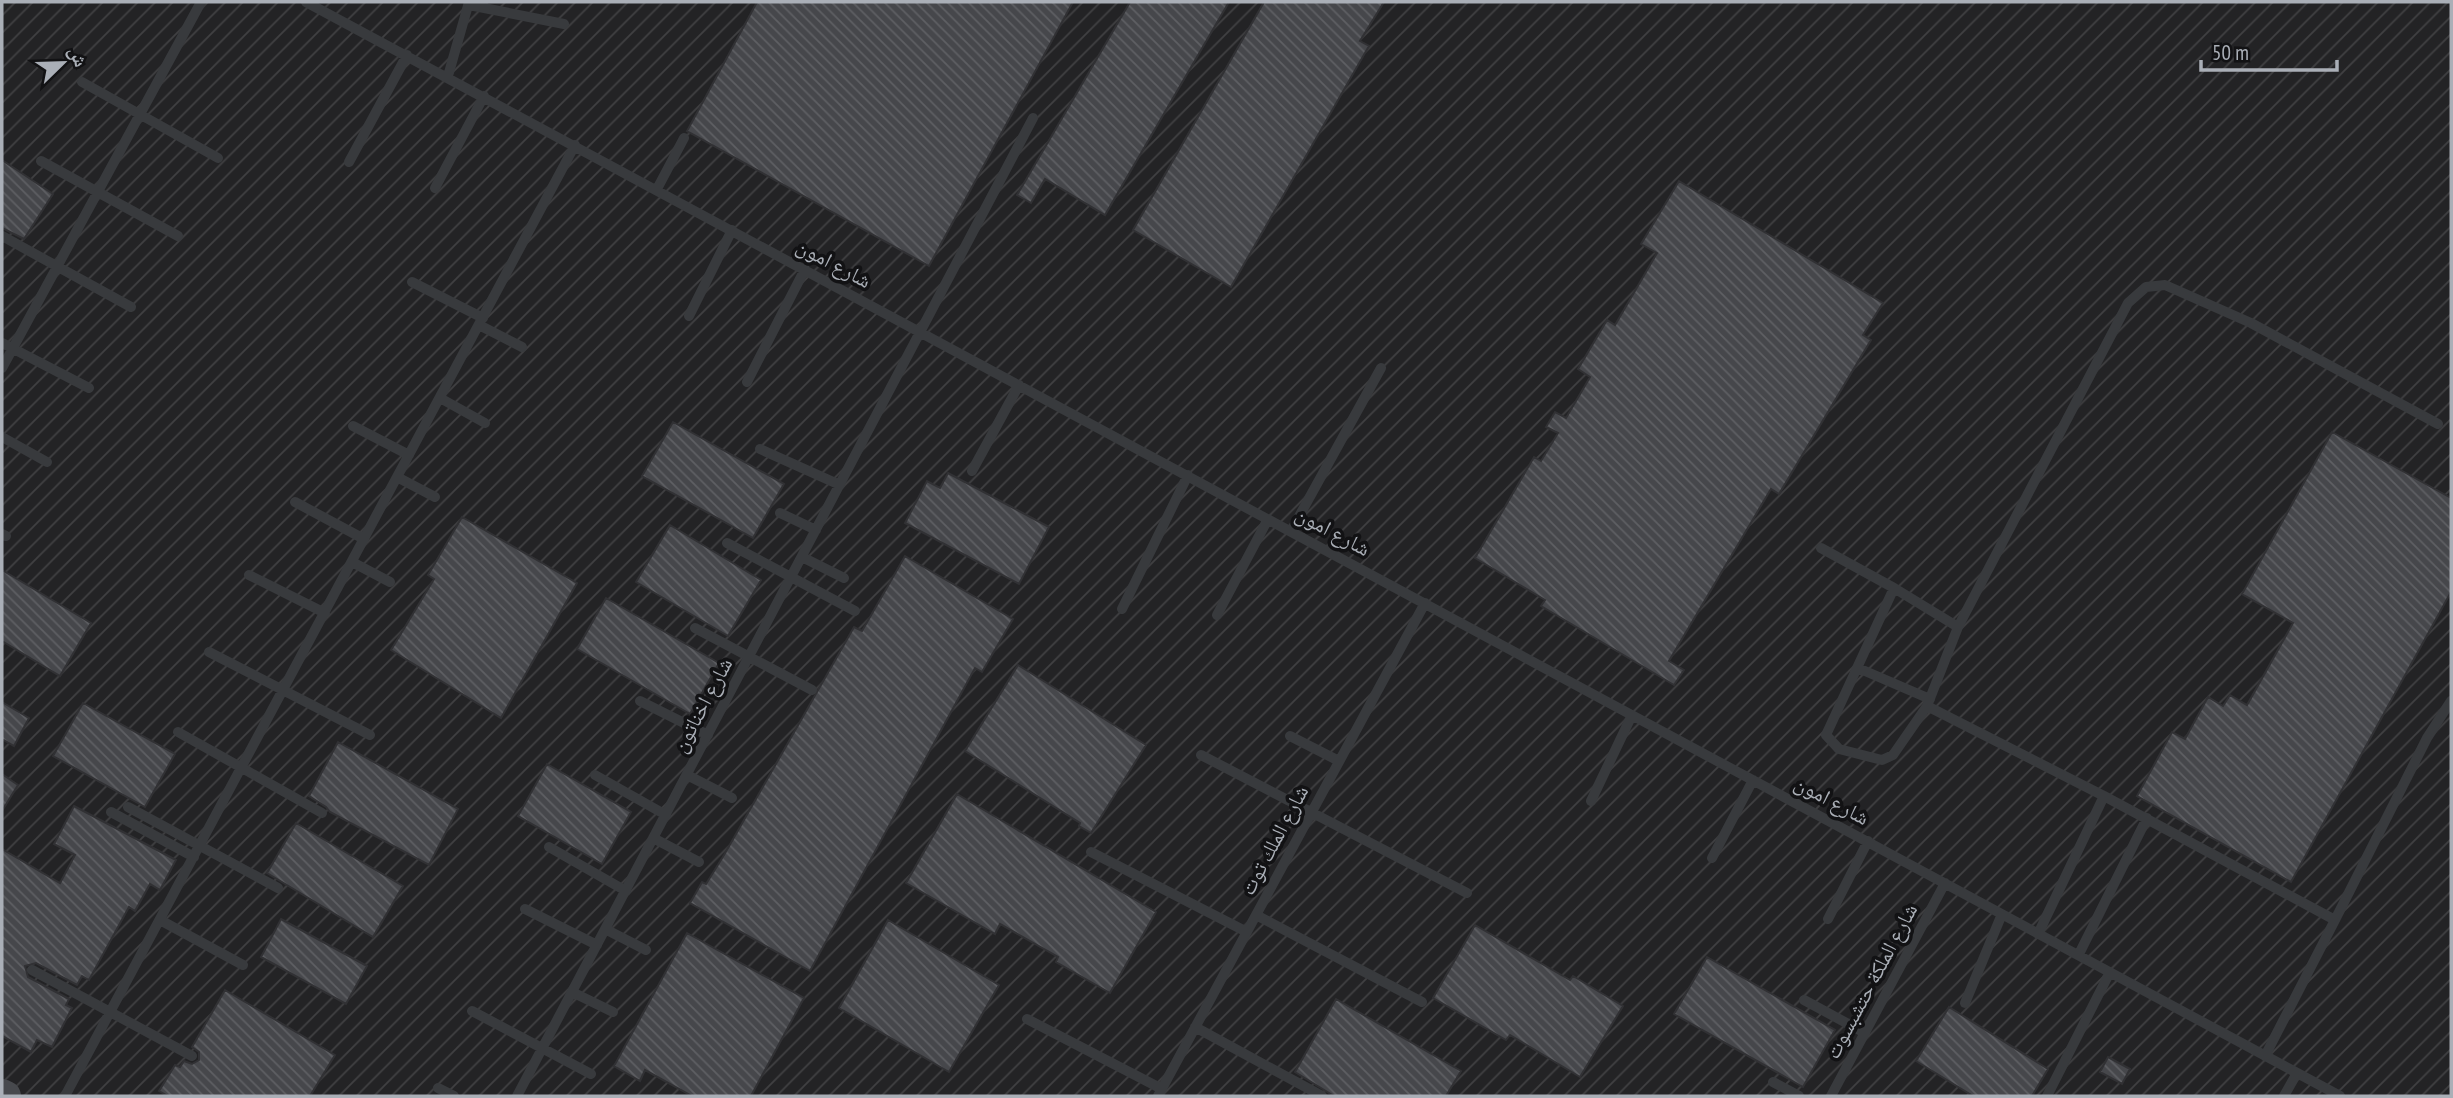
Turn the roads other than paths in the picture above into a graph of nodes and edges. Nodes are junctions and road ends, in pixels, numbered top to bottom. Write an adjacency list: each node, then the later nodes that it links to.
1 (201, 2): 9 (lane)
2 (306, 2): 5 (lane, شارع امون)
3 (469, 3): 4 (lane); 6 (lane)
4 (564, 24)
5 (407, 55): 6 (lane, شارع امون); 15 (lane)
6 (448, 76): 8 (lane, شارع امون)
7 (82, 82): 9 (lane)
8 (484, 96): 12 (lane, شارع امون); 16 (lane)
9 (140, 114): 13 (lane); 18 (lane)
10 (1033, 118): 28 (lane, شارع اخناتون)
11 (684, 138): 17 (lane)
12 (575, 145): 17 (lane, شارع امون); 27 (lane)
13 (218, 158)
14 (41, 161): 18 (lane)
15 (349, 162)
16 (435, 188)
17 (657, 189): 19 (lane, شارع امون)
18 (97, 192): 21 (lane); 22 (lane)
19 (732, 230): 23 (lane, شارع امون); 26 (lane)
20 (2, 236): 22 (lane)
21 (178, 236)
22 (57, 267): 25 (lane); 29 (lane)
23 (805, 269): 28 (lane, شارع امون); 33 (lane)
24 (412, 282): 27 (lane)
25 (131, 307)
26 (689, 316)
27 (481, 321): 30 (lane); 36 (lane)
28 (921, 332): 34 (lane, شارع امون); 47 (lane, شارع اخناتون)
29 (7, 346): 31 (lane); 35 (lane)
30 (522, 347)
31 (2, 368)
32 (1381, 368): 53 (lane)
33 (747, 382)
34 (1019, 384): 44 (lane); 45 (lane, شارع امون)
35 (89, 388)
36 (440, 398): 37 (lane); 42 (lane)
37 (485, 423)
38 (2438, 424): 69 (lane)
39 (353, 426): 42 (lane)
40 (2, 437): 43 (lane)
41 (760, 449): 47 (lane)
42 (409, 455): 46 (lane)
43 (47, 462)
44 (972, 471)
45 (1188, 475): 51 (lane, شارع امون); 65 (lane)
46 (397, 477): 48 (lane); 54 (lane)
47 (840, 485): 52 (lane, شارع اخناتون)
48 (435, 497)
49 (295, 502): 54 (lane)
50 (780, 513): 52 (lane)
51 (1268, 519): 53 (lane, شارع امون); 68 (lane)
52 (816, 530): 57 (lane, شارع اخناتون)
53 (1291, 531): 64 (lane, شارع امون)
54 (364, 539): 58 (lane)
55 (727, 543): 60 (lane)
56 (1821, 548): 63 (lane)
57 (802, 557): 60 (lane, شارع اخناتون); 61 (lane)
58 (352, 562): 62 (lane); 67 (lane)
59 (249, 575): 67 (lane)
60 (792, 577): 66 (lane); 72 (lane, شارع اخناتون)
61 (844, 578)
62 (390, 582)
63 (1894, 588): 69 (lane); 73 (lane)
64 (1425, 603): 79 (lane, شارع امون); 85 (lane, شارع الملك توت)
65 (1122, 609)
66 (855, 611)
67 (325, 613): 74 (lane)
68 (1217, 615)
69 (1958, 627): 78 (lane)
70 (695, 628): 72 (lane)
71 (209, 652): 74 (lane)
72 (750, 657): 75 (lane); 82 (lane, شارع اخناتون)
73 (1858, 668): 78 (lane); 78 (lane)
74 (283, 690): 81 (lane); 86 (lane)
75 (812, 690)
76 (640, 701): 82 (lane)
77 (2451, 701): 116 (lane)
78 (1929, 703): 90 (lane)
79 (1632, 715): 89 (lane, شارع امون); 92 (lane)
80 (178, 732): 86 (lane)
81 (370, 735)
82 (708, 735): 88 (lane, شارع اخناتون)
83 (1290, 736): 85 (lane)
84 (1201, 755): 95 (lane)
85 (1339, 761): 95 (lane, شارع الملك توت)
86 (242, 768): 96 (lane); 101 (lane)
87 (595, 775): 97 (lane)
88 (687, 775): 91 (lane); 97 (lane, شارع اخناتون)
89 (1753, 780): 100 (lane, شارع امون); 105 (lane)
90 (2104, 796): 98 (lane); 119 (lane)
91 (732, 799)
92 (1591, 801)
93 (128, 807): 101 (lane)
94 (111, 811): 104 (lane)
95 (1311, 812): 110 (lane); 113 (lane, شارع الملك توت)
96 (322, 813)
97 (666, 814): 99 (lane, شارع اخناتون)
98 (2147, 818): 116 (lane); 122 (lane)
99 (653, 838): 106 (lane); 109 (lane, شارع اخناتون)
100 (1868, 841): 107 (lane, شارع امون); 114 (lane)
101 (200, 845): 104 (lane); 108 (lane)
102 (549, 847): 109 (lane)
103 (1091, 852): 118 (lane)
104 (194, 857): 115 (lane)
105 (1712, 858)
106 (699, 862)
107 (1945, 883): 112 (lane, شارع امون); 135 (lane, شارع الملكة حتشبسوت)
108 (278, 888)
109 (626, 891): 117 (lane, شارع اخناتون)
110 (1467, 893)
111 (525, 909): 120 (lane)
112 (2002, 914): 119 (lane, شارع امون); 129 (lane)
113 (1256, 915): 118 (lane, شارع الملك توت); 128 (lane)
114 (1828, 919)
115 (160, 920): 123 (lane); 131 (lane)
116 (2335, 920): 138 (lane)
117 (605, 929): 120 (lane, شارع اخناتون); 121 (lane)
118 (1247, 932): 134 (lane, شارع الملك توت)
119 (2038, 934): 122 (lane, شارع امون)
120 (597, 945): 126 (lane, شارع اخناتون)
121 (646, 950)
122 (2079, 954): 125 (lane, شارع امون)
123 (243, 965)
124 (32, 970): 131 (lane)
125 (2110, 972): 138 (lane, شارع امون); 150 (lane)
126 (572, 992): 132 (lane); 136 (lane, شارع اخناتون)
127 (1804, 1000): 135 (lane)
128 (1422, 1002)
129 (1965, 1003)
130 (472, 1011): 136 (lane)
131 (111, 1012): 137 (lane); 144 (lane)
132 (613, 1012)
133 (1027, 1018): 143 (lane)
134 (1195, 1027): 143 (lane, شارع الملك توت); 147 (lane)
135 (1865, 1033): 149 (lane, شارع الملكة حتشبسوت)
136 (543, 1048): 140 (lane); 146 (lane, شارع اخناتون)
137 (192, 1056)
138 (2265, 1056): 139 (lane, شارع امون)
139 (2297, 1073): 151 (lane); 152 (lane, شارع امون)
140 (592, 1074)
141 (1773, 1082): 148 (lane)
142 (438, 1088): 145 (lane)
143 (1160, 1093)
144 (65, 1096)
145 (453, 1096)
146 (517, 1096)
147 (1322, 1096)
148 (1799, 1096)
149 (1831, 1096)
150 (2047, 1096)
151 (2284, 1096)
152 (2340, 1096)

